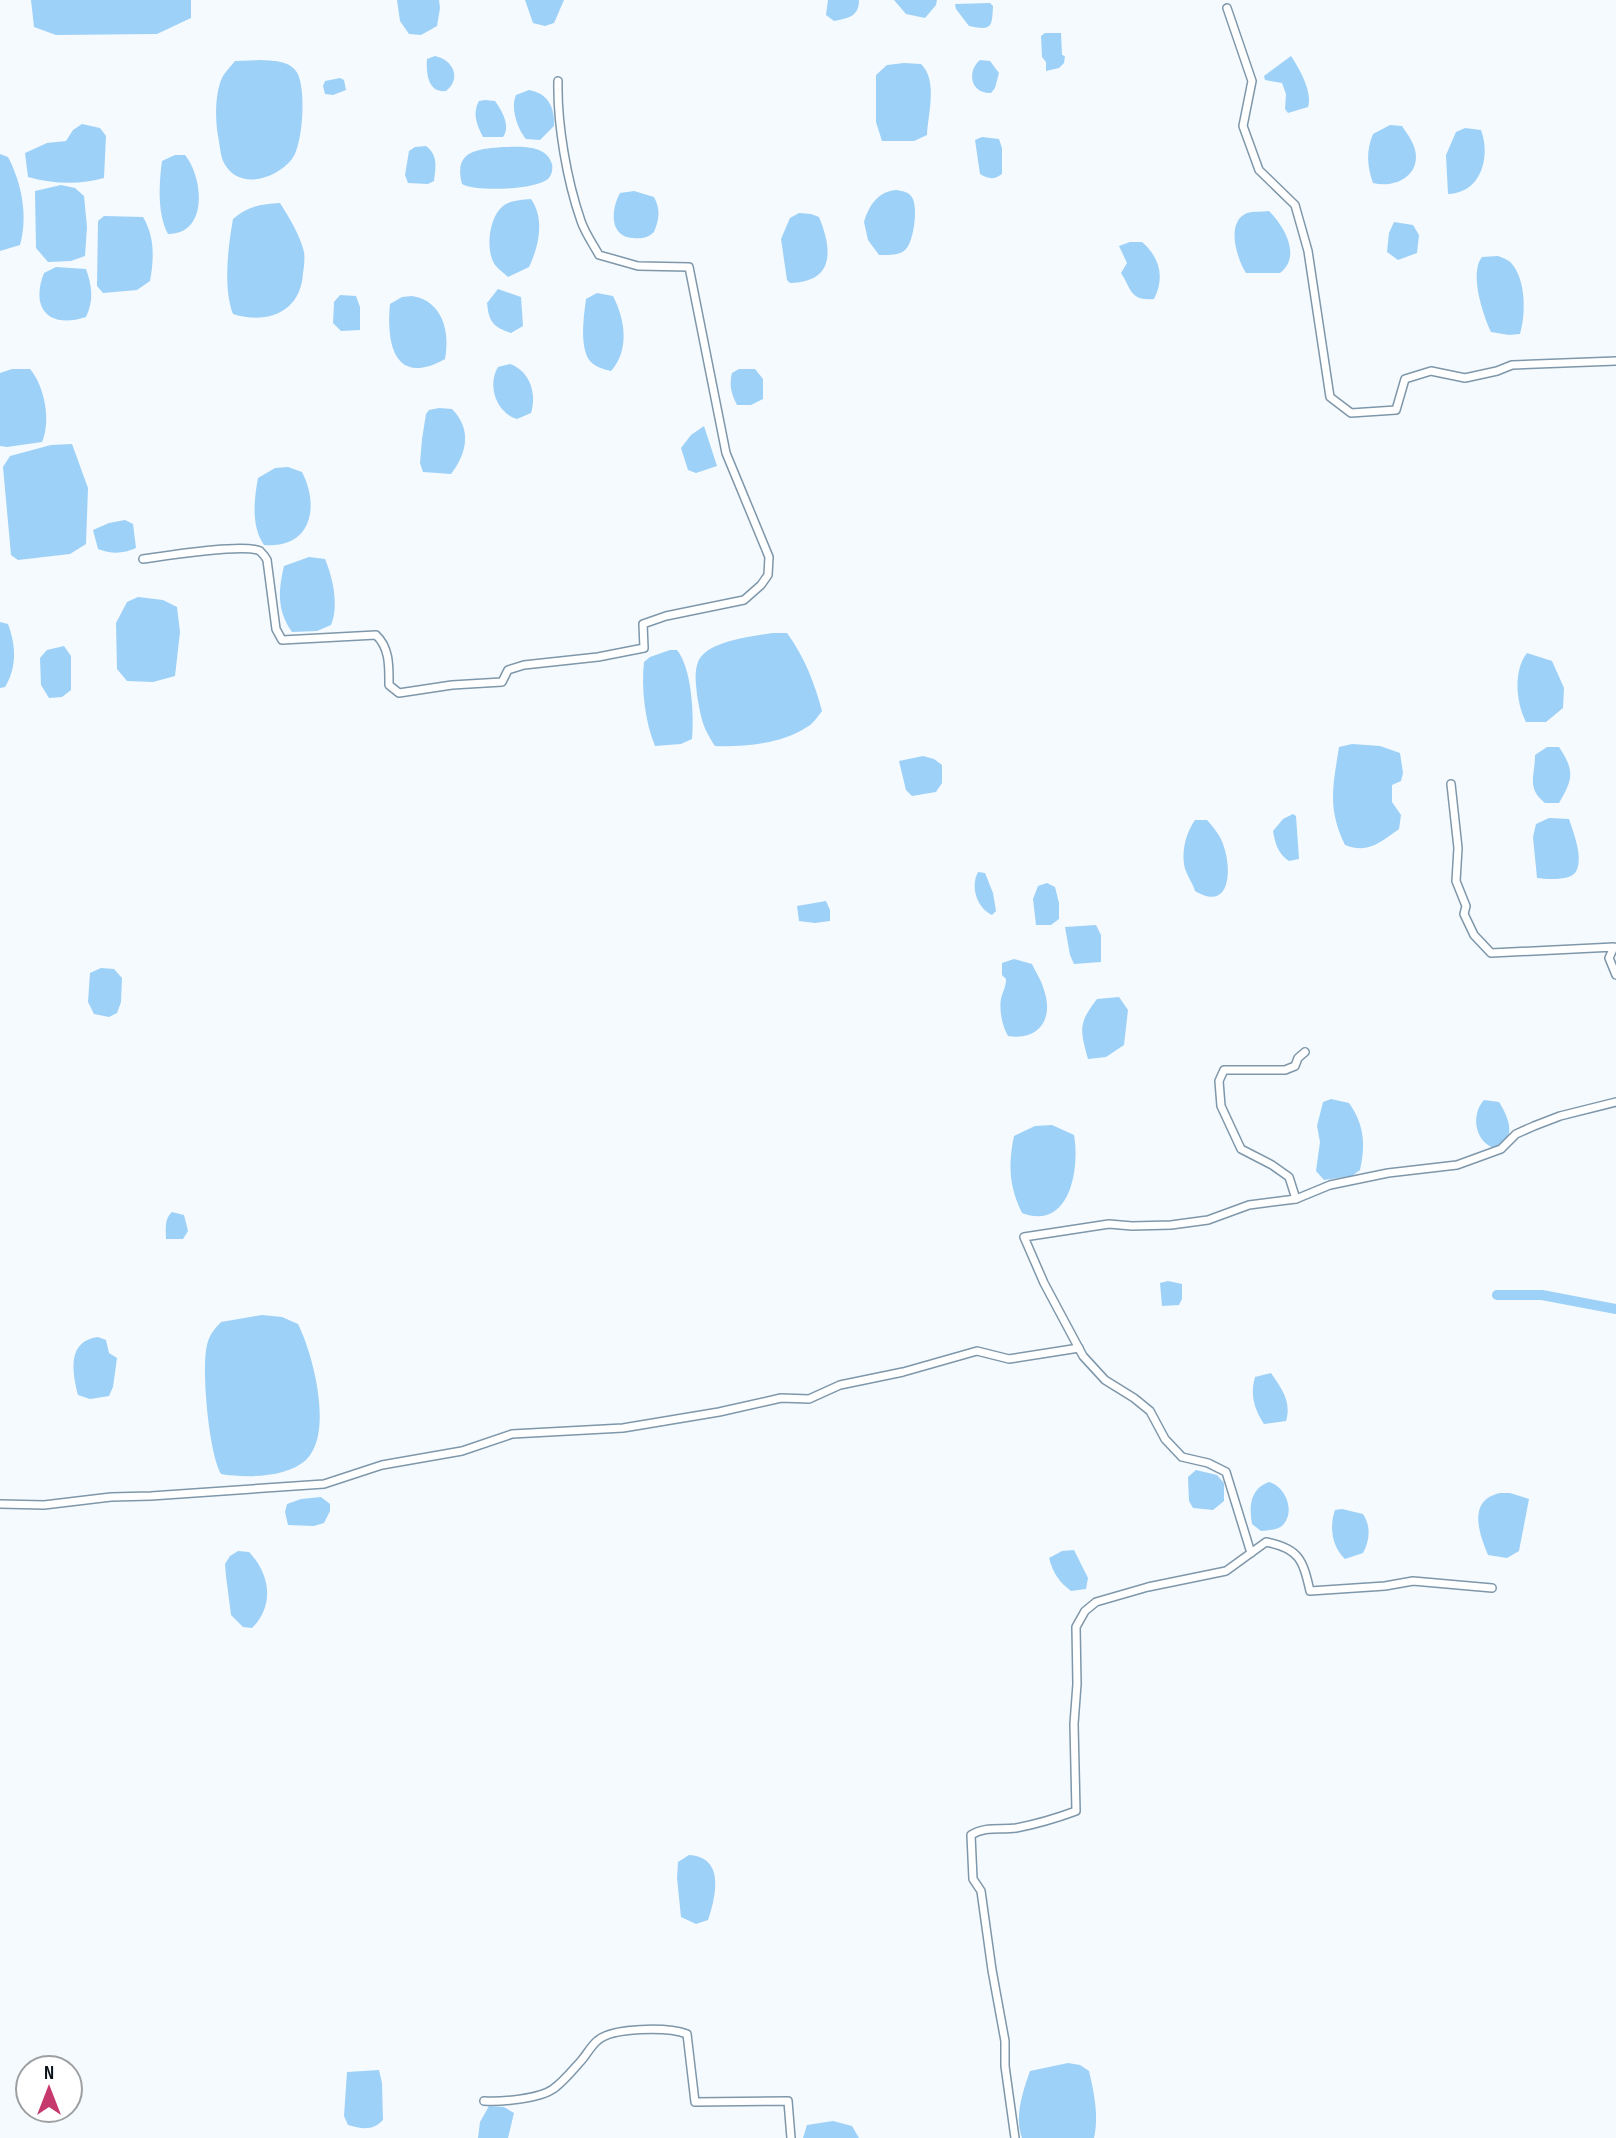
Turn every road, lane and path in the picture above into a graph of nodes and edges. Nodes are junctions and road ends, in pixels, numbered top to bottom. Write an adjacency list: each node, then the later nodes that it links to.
1 (1227, 8): 3 (street)
2 (558, 81): 4 (street)
3 (1616, 361)
4 (143, 559)
5 (1451, 784): 6 (street)
6 (1616, 975)
7 (1305, 1052): 9 (street)
8 (1616, 1102): 9 (street)
9 (1296, 1199): 10 (street)
10 (1079, 1348): 11 (street); 12 (street)
11 (0, 1504)
12 (1251, 1553): 13 (street); 16 (street)
13 (1492, 1588)
14 (484, 2101): 15 (street)
15 (791, 2138)
16 (1014, 2138)

